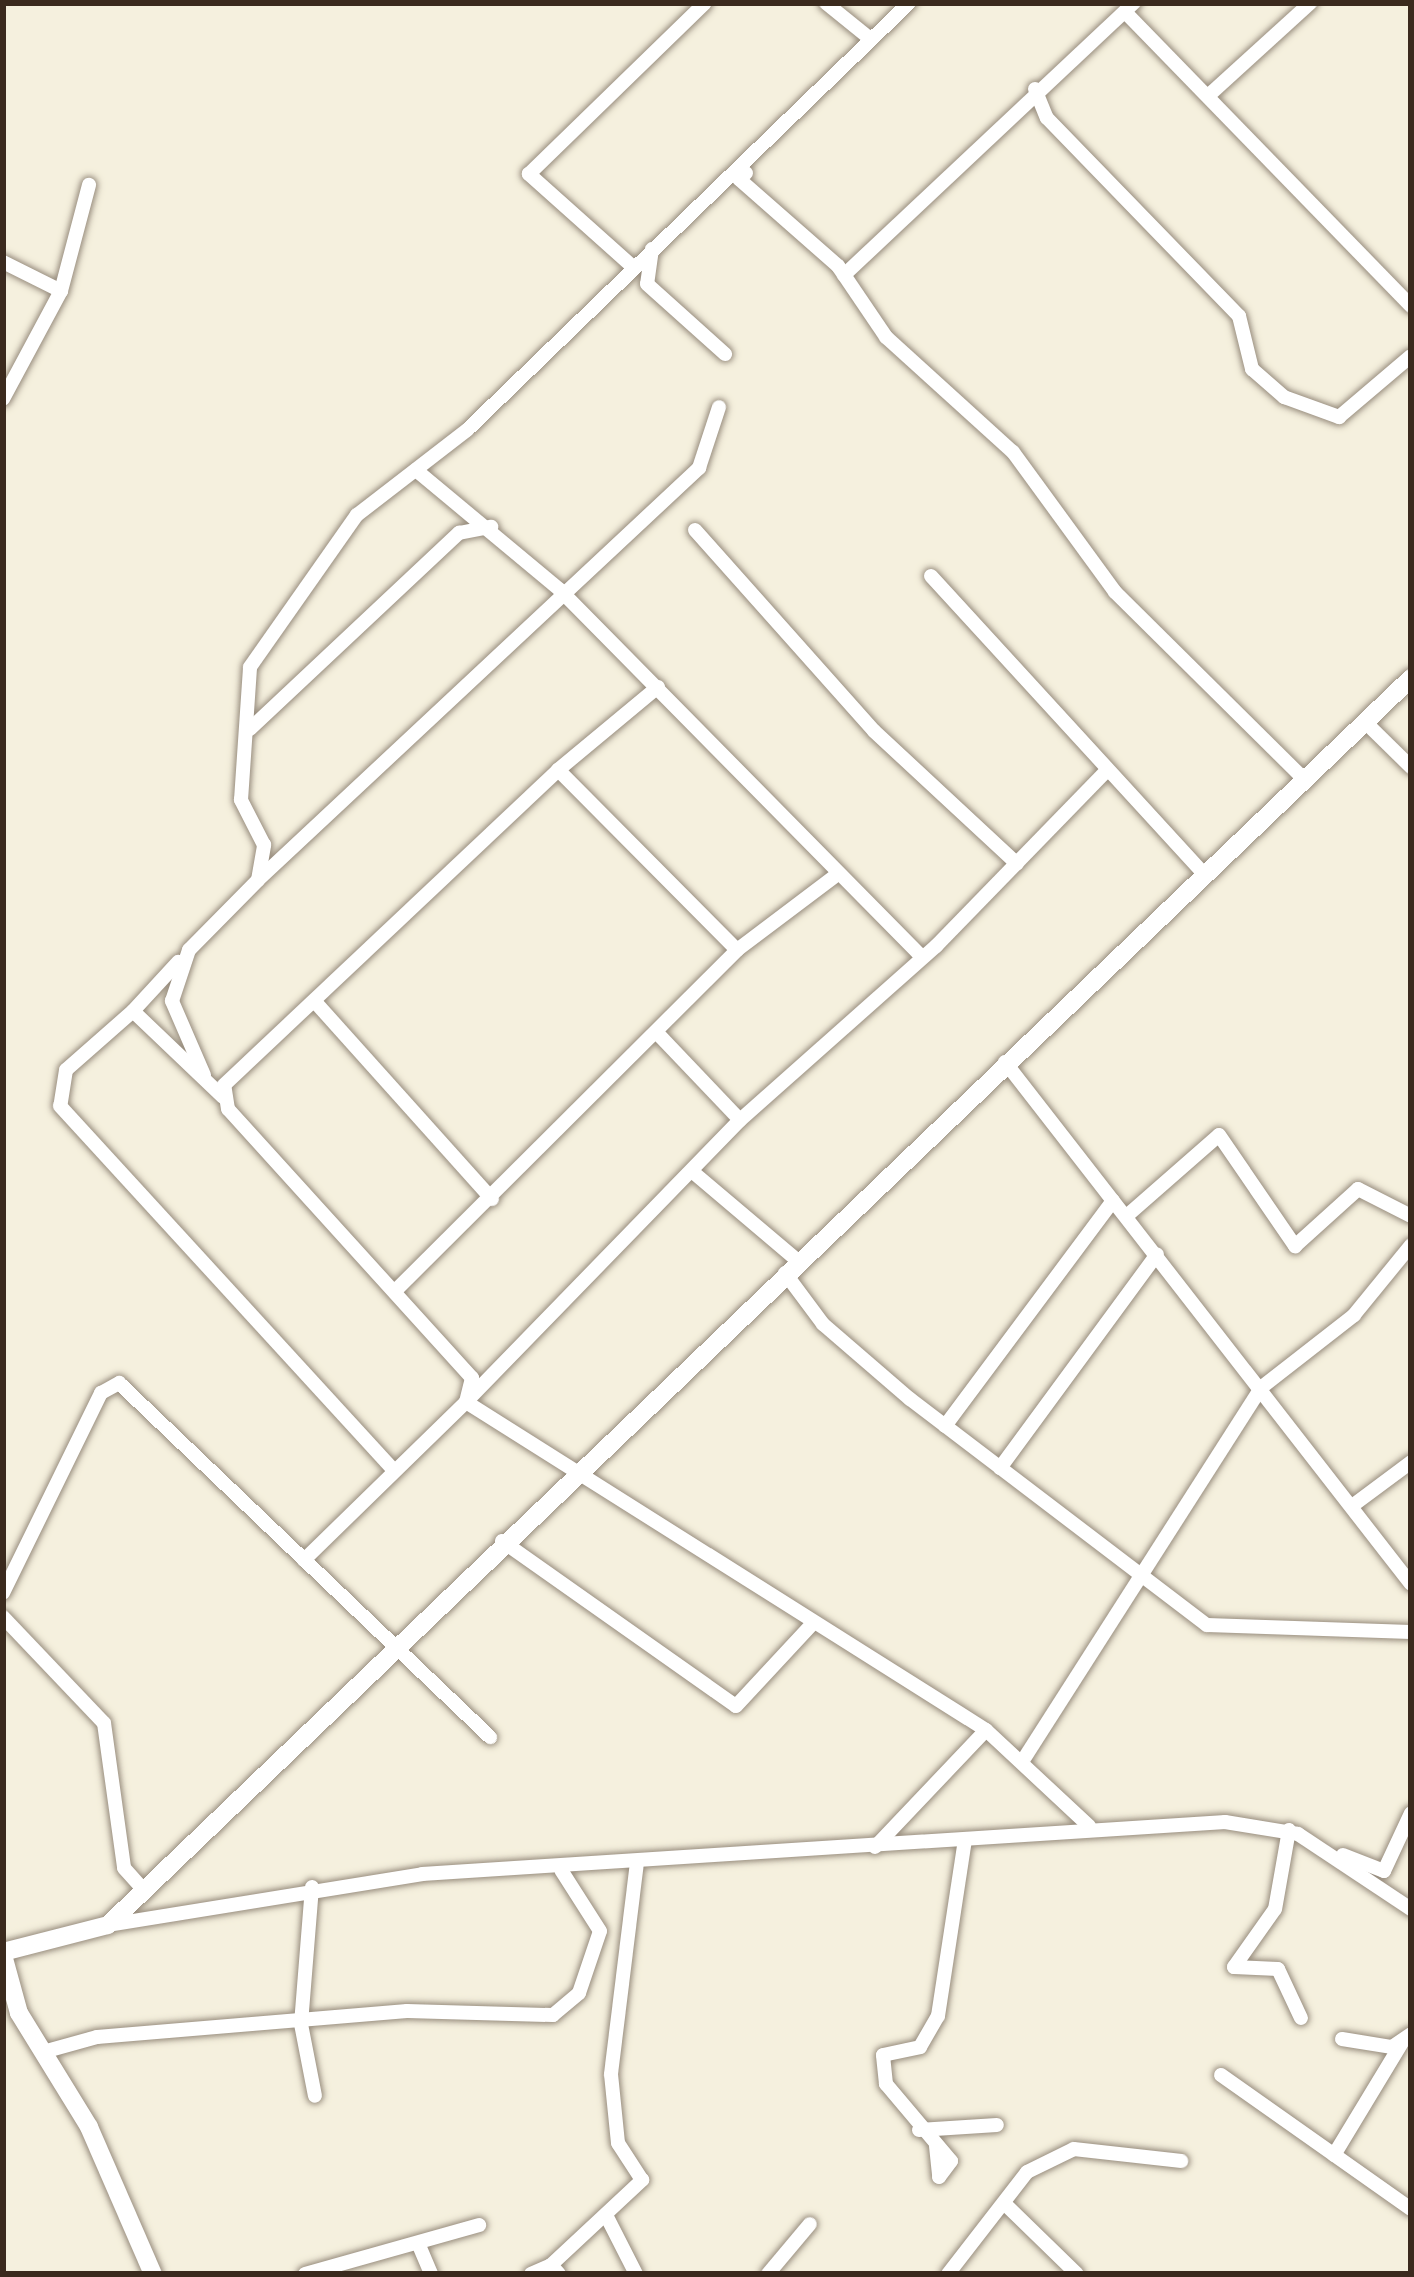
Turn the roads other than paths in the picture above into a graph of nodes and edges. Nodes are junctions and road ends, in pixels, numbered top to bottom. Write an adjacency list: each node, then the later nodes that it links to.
1 (705, 3): 15 (street)
2 (826, 3): 6 (street)
3 (909, 3): 6 (street)
4 (1310, 3): 8 (street)
5 (1130, 7): 7 (street); 8 (street)
6 (868, 37): 9 (street)
7 (1034, 89): 10 (street); 11 (street)
8 (1209, 95): 18 (street)
9 (813, 104): 13 (street); 16 (street)
10 (1011, 111): 11 (street); 16 (street)
11 (1041, 111): 20 (street)
12 (89, 185): 17 (street)
13 (652, 249): 15 (street); 19 (street)
14 (3, 262): 17 (street)
15 (633, 267): 23 (street)
16 (844, 275): 35 (street)
17 (61, 292): 21 (street)
18 (1411, 306)
19 (725, 354)
20 (1411, 356)
21 (3, 398)
22 (719, 406): 27 (street)
23 (416, 470): 24 (street); 31 (street)
24 (491, 526): 27 (street); 31 (street)
25 (695, 530): 36 (street)
26 (931, 577): 34 (street)
27 (560, 590): 29 (street); 39 (street)
28 (1411, 678): 30 (street)
29 (658, 687): 33 (street); 38 (street)
30 (1366, 723): 32 (street); 35 (street)
31 (250, 729): 39 (street)
32 (1411, 767)
33 (558, 770): 41 (street); 43 (street)
34 (1105, 772): 36 (street); 37 (street)
35 (1305, 780): 37 (street)
36 (1017, 864): 42 (street)
37 (1204, 874): 46 (street)
38 (834, 877): 41 (street); 42 (street)
39 (258, 880): 40 (street)
40 (189, 950): 44 (street); 47 (street)
41 (737, 950): 45 (street)
42 (922, 957): 49 (street)
43 (317, 1004): 48 (street); 51 (street)
44 (133, 1011): 47 (street); 64 (street)
45 (659, 1035): 49 (street); 51 (street)
46 (1005, 1062): 52 (street); 57 (street)
47 (204, 1075): 48 (street)
48 (223, 1097): 58 (street)
49 (740, 1120): 50 (street)
50 (694, 1173): 57 (street); 60 (street)
51 (492, 1199): 58 (street)
52 (1113, 1201): 53 (street); 61 (street)
53 (1130, 1214): 54 (street); 56 (street)
54 (1411, 1216)
55 (1411, 1245): 59 (street)
56 (1157, 1254): 59 (street); 63 (street)
57 (792, 1267): 61 (street); 65 (street)
58 (397, 1289): 60 (street)
59 (1262, 1388): 66 (street); 69 (street)
60 (466, 1402): 64 (street); 65 (street)
61 (945, 1426): 63 (street)
62 (1411, 1462): 66 (street)
63 (1000, 1468): 69 (street)
64 (395, 1471): 68 (street)
65 (575, 1473): 67 (street); 73 (street)
66 (1352, 1506): 70 (street)
67 (502, 1540): 73 (street); 75 (street)
68 (304, 1560): 71 (street); 75 (street)
69 (1142, 1569): 74 (street); 78 (street)
70 (1411, 1584)
71 (3, 1593)
72 (3, 1617): 88 (street)
73 (813, 1623): 76 (street)
74 (1411, 1632)
75 (392, 1643): 77 (street); 88 (street)
76 (986, 1730): 78 (street); 84 (street)
77 (490, 1737)
78 (1025, 1757): 80 (street)
79 (1411, 1814): 83 (street)
80 (1089, 1826): 81 (street); 82 (street)
81 (1289, 1830): 83 (street); 92 (street)
82 (965, 1840): 84 (street); 100 (street)
83 (1321, 1846): 89 (street)
84 (875, 1847): 85 (street)
85 (638, 1863): 86 (street); 106 (street)
86 (561, 1870): 87 (street); 93 (street)
87 (312, 1886): 90 (street); 93 (street)
88 (142, 1888): 90 (street)
89 (1411, 1909)
90 (108, 1925): 91 (street)
91 (3, 1954): 96 (street)
92 (1301, 2018)
93 (302, 2024): 96 (street); 98 (street)
94 (1407, 2038): 95 (street); 102 (street)
95 (1342, 2039)
96 (43, 2052): 112 (street)
97 (1221, 2075): 102 (street)
98 (315, 2096)
99 (998, 2125): 100 (street)
100 (920, 2130): 101 (street)
101 (936, 2146)
102 (1334, 2155): 105 (street)
103 (1181, 2161): 104 (street)
104 (1005, 2204): 118 (street); 119 (street)
105 (1411, 2209)
106 (608, 2219): 110 (street); 111 (street)
107 (810, 2224): 117 (street)
108 (479, 2225): 109 (street)
109 (418, 2243): 113 (street); 114 (street)
110 (637, 2267): 116 (street)
111 (555, 2269): 115 (street)
112 (153, 2274)
113 (304, 2274)
114 (431, 2274)
115 (531, 2274)
116 (647, 2274)
117 (768, 2274)
118 (948, 2274)
119 (1077, 2274)

